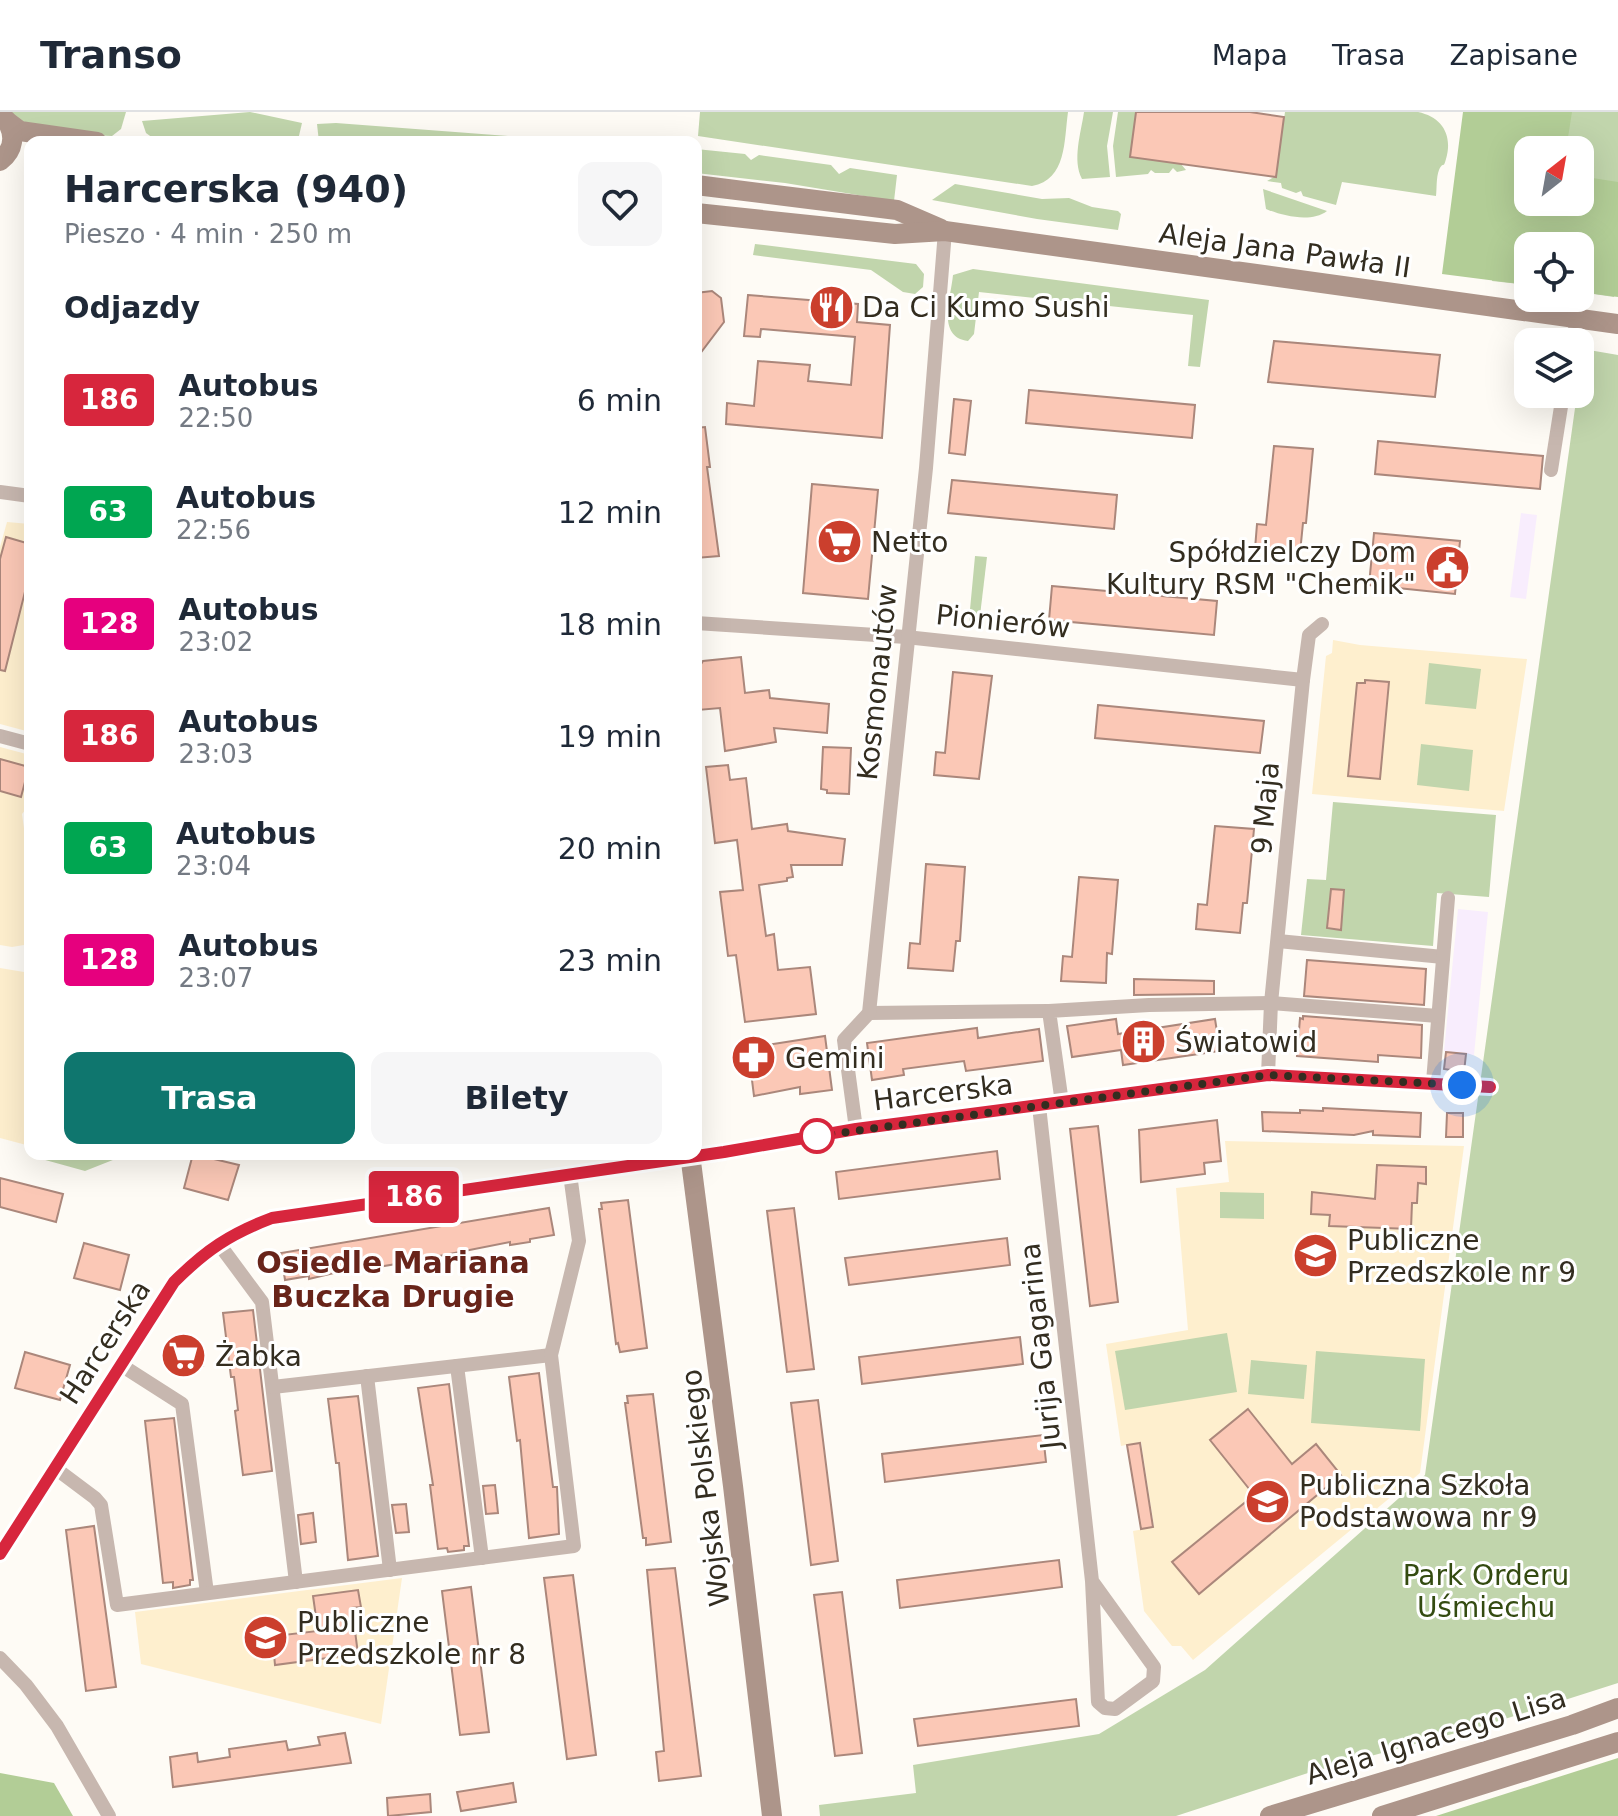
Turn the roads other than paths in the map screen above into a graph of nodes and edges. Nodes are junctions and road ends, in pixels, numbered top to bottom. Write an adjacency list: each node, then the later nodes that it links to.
1 (2, 117): 2 (main road); 4 (main road)
2 (55, 136)
3 (24, 152): 4 (main road)
4 (2, 160)
5 (702, 186): 7 (main road, Aleja Jana Pawła II)
6 (702, 214): 7 (main road, Aleja Jana Pawła II)
7 (945, 231): 8 (main road, Aleja Jana Pawła II); 17 (street, Kosmonautów)
8 (1576, 318): 9 (main road, Aleja Jana Pawła II); 10 (street)
9 (1618, 324)
10 (1575, 328)
11 (1561, 408): 12 (street)
12 (1551, 470)
13 (0, 492): 14 (street)
14 (24, 495)
15 (702, 623): 17 (street, Pionierów)
16 (1322, 624): 18 (street, 9 Maja)
17 (906, 637): 18 (street, Pionierów); 26 (street, Kosmonautów)
18 (1303, 680): 22 (street, 9 Maja)
19 (0, 736): 20 (street)
20 (24, 742)
21 (1448, 898): 23 (street)
22 (1278, 941): 23 (street); 24 (street, 9 Maja)
23 (1443, 957): 27 (street)
24 (1271, 1003): 25 (street); 27 (street); 28 (street, 9 Maja)
25 (1049, 1011): 26 (street); 31 (street)
26 (869, 1013): 33 (street)
27 (1438, 1016): 29 (street)
28 (1268, 1075): 29 (street, Harcerska); 31 (street, Harcerska)
29 (1433, 1082): 30 (street, Harcerska)
30 (1490, 1087)
31 (1062, 1103): 32 (street, Harcerska)
32 (1039, 1106): 33 (street, Harcerska); 48 (street, Jurija Gagarina)
33 (856, 1129): 34 (street, Harcerska)
34 (702, 1153)
35 (658, 1160): 37 (street, Harcerska)
36 (691, 1160): 55 (main road, Wojska Polskiego)
37 (570, 1174): 38 (street, Harcerska); 39 (street)
38 (219, 1244): 40 (street, Harcerska); 43 (street)
39 (551, 1355): 41 (street); 46 (street)
40 (121, 1365): 44 (street, Harcerska); 50 (street)
41 (457, 1366): 42 (street); 46 (street)
42 (367, 1376): 43 (street); 47 (street)
43 (273, 1387): 49 (street)
44 (55, 1468): 45 (street, Harcerska); 50 (street)
45 (0, 1554)
46 (482, 1558): 47 (street)
47 (390, 1570): 49 (street)
48 (1092, 1581): 48 (street, Jurija Gagarina)
49 (296, 1582): 50 (street)
50 (207, 1593)
51 (0, 1658): 54 (street)
52 (1618, 1708): 56 (main road, Aleja Ignacego Lisa)
53 (1618, 1742): 57 (main road)
54 (109, 1816)
55 (772, 1816)
56 (1270, 1816)
57 (1382, 1816)

